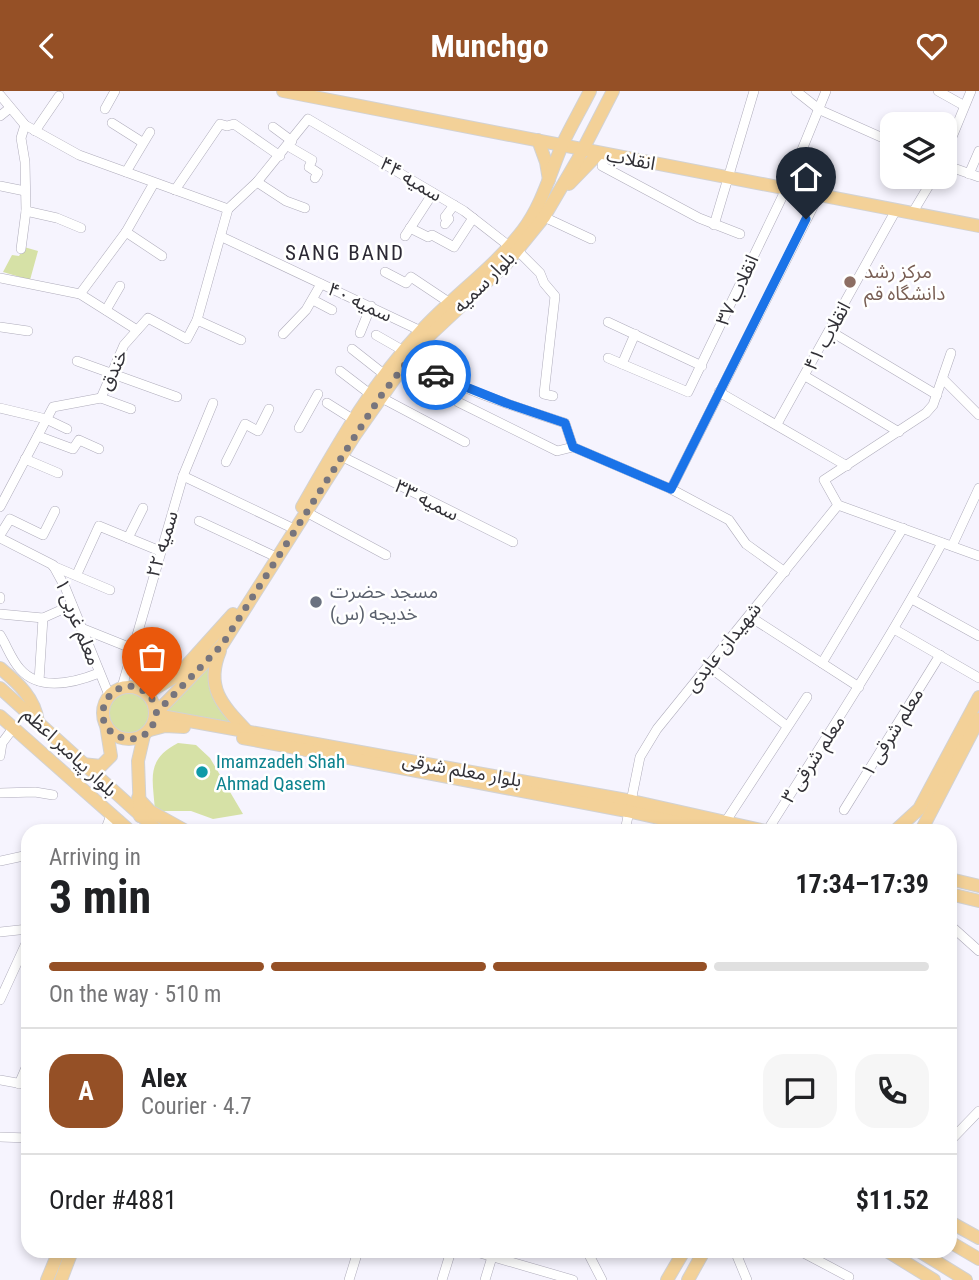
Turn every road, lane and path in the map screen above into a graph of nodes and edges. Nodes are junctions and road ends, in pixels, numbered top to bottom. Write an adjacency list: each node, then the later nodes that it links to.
1 (115, 91): 15 (street)
2 (283, 91): 10 (main road, انقلاب)
3 (590, 91): 28 (main road, بلوار سمیه)
4 (613, 91): 29 (main road, بلوار سمیه)
5 (754, 91): 38 (street)
6 (796, 91): 16 (street)
7 (826, 91): 16 (street, انقلاب ۳۷)
8 (938, 91): 13 (street)
9 (971, 91): 13 (street)
10 (302, 93): 25 (main road, انقلاب)
11 (0, 95): 14 (street)
12 (60, 96): 22 (street)
13 (963, 105): 18 (street)
14 (10, 107): 17 (street); 20 (street)
15 (105, 110)
16 (820, 110): 24 (street); 45 (street, انقلاب ۳۷)
17 (0, 116)
18 (957, 121)
19 (112, 123): 26 (street)
20 (25, 125): 22 (street); 48 (street)
21 (273, 127): 27 (street)
22 (35, 131): 35 (street)
23 (150, 132): 26 (street)
24 (880, 137)
25 (538, 140): 28 (main road, انقلاب); 43 (main road)
26 (142, 142): 35 (street)
27 (290, 143): 32 (street); 40 (street); 49 (street, سمیه ۴۴)
28 (562, 145): 29 (main road, انقلاب); 33 (main road, بلوار سمیه)
29 (583, 149): 31 (main road, انقلاب); 36 (main road, بلوار سمیه)
30 (979, 151): 37 (street)
31 (602, 153): 38 (main road, انقلاب); 51 (main road); 61 (street)
32 (280, 156): 41 (street); 47 (street)
33 (555, 167): 36 (main road); 43 (main road, بلوار سمیه)
34 (957, 170): 37 (street)
35 (126, 172): 42 (street)
36 (569, 172): 51 (main road, بلوار سمیه)
37 (969, 174): 39 (street)
38 (727, 177): 45 (main road, انقلاب); 61 (street)
39 (979, 177)
40 (315, 178)
41 (257, 182): 53 (street); 54 (street)
42 (154, 183): 47 (street); 64 (street)
43 (548, 185): 68 (main road, بلوار سمیه)
44 (0, 186): 48 (street)
45 (786, 189): 50 (main road, انقلاب); 99 (street, انقلاب ۳۷)
46 (927, 189): 57 (street)
47 (175, 190): 54 (street)
48 (25, 191): 56 (street)
49 (433, 193): 52 (street, سمیه ۴۴); 59 (street)
50 (819, 195): 55 (main road, انقلاب); 106 (street)
51 (554, 200): 58 (main road, بلوار سمیه)
52 (453, 205): 59 (street, سمیه ۴۴); 60 (street)
53 (305, 208)
54 (228, 209): 66 (street)
55 (896, 210): 57 (main road, انقلاب); 87 (street, انقلاب ۴۱)
56 (26, 211): 63 (street); 69 (street)
57 (913, 212): 62 (main road, انقلاب)
58 (544, 217): 67 (street); 68 (main road, بلوار سمیه)
59 (473, 218): 68 (street, سمیه ۴۴)
60 (445, 224)
61 (714, 225): 65 (street)
62 (979, 226)
63 (81, 228)
64 (126, 232): 70 (street); 75 (street)
65 (740, 234)
66 (222, 237): 73 (street, سمیه ۴۰); 81 (street)
67 (591, 239)
68 (513, 248): 77 (main road, بلوار سمیه); 95 (main road, بلوار سمیه); 110 (street, سمیه ۴۴)
69 (21, 249)
70 (162, 256)
71 (386, 272): 77 (street)
72 (0, 278): 75 (street)
73 (321, 284): 76 (street); 78 (street, سمیه ۴۰)
74 (120, 286): 79 (street)
75 (80, 294): 79 (street)
76 (313, 300): 80 (street); 89 (street)
77 (450, 303): 86 (main road, بلوار سمیه)
78 (371, 306): 86 (street, سمیه ۴۰); 88 (street)
79 (106, 310): 84 (street)
80 (332, 310)
81 (197, 320): 84 (street, خندق); 92 (street)
82 (608, 322): 90 (street)
83 (0, 327): 85 (street)
84 (137, 330): 101 (street, خندق)
85 (27, 331)
86 (421, 331): 95 (main road, بلوار سمیه)
87 (830, 331): 103 (street, انقلاب ۴۱); 108 (street)
88 (360, 333)
89 (283, 334)
90 (635, 334): 98 (street); 99 (street)
91 (376, 335): 95 (street)
92 (241, 340)
93 (352, 349): 102 (street)
94 (951, 353): 104 (street)
95 (407, 354): 102 (main road, بلوار سمیه); 105 (street); 109 (main road, بلوار سمیه)
96 (608, 358): 98 (street)
97 (77, 361): 101 (street)
98 (622, 364): 99 (street, انقلاب ۳۷)
99 (702, 366)
100 (340, 372): 109 (street)
101 (111, 374): 111 (street); 112 (street, خندق)
102 (384, 375): 109 (main road, بلوار سمیه)
103 (805, 376): 121 (street, انقلاب ۴۱); 124 (street)
104 (943, 379): 108 (street); 118 (street)
105 (452, 381): 127 (street); 127 (street)
106 (719, 391): 121 (street); 136 (street)
107 (318, 394): 122 (street)
108 (937, 395): 124 (street)
109 (375, 396): 120 (main road, بلوار سمیه); 126 (street); 129 (main road, بلوار سمیه)
110 (553, 396)
111 (177, 397)
112 (101, 398): 116 (street); 119 (street, خندق)
113 (213, 403): 134 (street, سمیه ۲۲)
114 (327, 403): 120 (street)
115 (0, 408): 119 (street)
116 (131, 409)
117 (269, 409): 131 (street)
118 (979, 415)
119 (46, 419): 123 (street); 125 (street)
120 (354, 420): 143 (main road, بلوار سمیه)
121 (777, 424): 132 (street)
122 (299, 428)
123 (67, 429)
124 (899, 432): 132 (street)
125 (38, 436): 128 (street); 130 (street)
126 (465, 442)
127 (573, 447): 136 (street)
128 (99, 449)
129 (343, 457): 141 (main road, بلوار سمیه); 147 (street, سمیه ۳۳)
130 (26, 459): 133 (street); 137 (street)
131 (226, 462)
132 (847, 466): 138 (street)
133 (58, 473)
134 (183, 476): 143 (street); 150 (street, سمیه ۲۲)
135 (979, 488): 149 (street)
136 (671, 489): 155 (street)
137 (1, 503)
138 (838, 505): 144 (street); 155 (street, شهیدان عابدی)
139 (143, 508): 146 (street)
140 (55, 511): 145 (street)
141 (308, 513): 152 (street); 167 (main road, بلوار سمیه)
142 (199, 521): 151 (street)
143 (290, 527): 151 (main road, بلوار سمیه)
144 (903, 529): 148 (street); 170 (street)
145 (0, 537): 154 (street, معلم غربی ۱)
146 (128, 538): 150 (street); 156 (street)
147 (513, 542)
148 (942, 543): 149 (street); 158 (street, معلم شرقی ۳)
149 (953, 547): 153 (street)
150 (160, 551): 168 (street, سمیه ۲۲)
151 (272, 555): 179 (main road, بلوار سمیه)
152 (386, 555)
153 (979, 556)
154 (53, 565): 156 (street); 159 (street, معلم غربی ۱)
155 (785, 572): 161 (street, شهیدان عابدی)
156 (77, 574): 157 (street)
157 (110, 590)
158 (912, 599): 164 (street, معلم شرقی ۳); 166 (street)
159 (72, 605): 162 (street); 163 (street, معلم غربی ۱)
160 (0, 614): 162 (street)
161 (749, 616): 170 (street); 171 (street, شهیدان عابدی)
162 (43, 618): 175 (street)
163 (81, 628): 168 (street); 173 (street, معلم غربی ۱)
164 (894, 629): 169 (street); 177 (street, معلم شرقی ۳)
165 (0, 635): 175 (street)
166 (979, 636)
167 (222, 645): 183 (main road, بلوار سمیه); 191 (main road)
168 (131, 649): 176 (street, سمیه ۲۲)
169 (940, 655): 174 (street); 200 (street, معلم شرقی ۱)
170 (822, 663): 177 (street)
171 (708, 666): 189 (street); 199 (street, شهیدان عابدی)
172 (0, 668): 186 (main road)
173 (99, 673): 175 (street); 180 (street, معلم غربی ۱)
174 (979, 678)
175 (39, 681)
176 (122, 687): 179 (main road); 180 (main road)
177 (859, 687): 209 (street, معلم شرقی ۳)
178 (0, 688): 186 (main road, بلوار پیامبر اعظم)
179 (147, 693): 183 (main road)
180 (109, 695): 188 (main road)
181 (979, 697): 210 (main road)
182 (807, 698): 189 (street)
183 (156, 714): 191 (main road, بلوار معلم شرقی); 192 (main road)
184 (0, 716): 190 (main road, بلوار پیامبر اعظم)
185 (979, 719): 211 (main road)
186 (38, 722): 195 (main road, بلوار پیامبر اعظم)
187 (0, 723): 190 (main road)
188 (106, 725): 192 (main road); 195 (main road)
189 (787, 726): 208 (street)
190 (14, 727): 193 (street); 201 (main road, بلوار پیامبر اعظم)
191 (246, 730): 199 (main road, بلوار معلم شرقی)
192 (147, 732): 198 (main road); 199 (main road, بلوار معلم شرقی)
193 (1, 743): 194 (street)
194 (0, 756)
195 (82, 764): 204 (main road, بلوار پیامبر اعظم)
196 (0, 793): 197 (street)
197 (53, 795)
198 (138, 798): 204 (main road); 205 (main road)
199 (631, 806): 206 (street, شهیدان عابدی); 207 (main road, بلوار معلم شرقی)
200 (844, 810)
201 (111, 815): 202 (street); 203 (main road, بلوار پیامبر اعظم)
202 (108, 824)
203 (121, 824)
204 (149, 824)
205 (173, 824)
206 (627, 824)
207 (713, 824)
208 (723, 824)
209 (771, 824)
210 (903, 824)
211 (925, 824)
212 (21, 856): 213 (street)
213 (0, 861)
214 (957, 881): 215 (main road)
215 (979, 886)
216 (957, 896): 217 (main road)
217 (979, 901)
218 (21, 930): 220 (street)
219 (957, 931): 221 (street)
220 (0, 932)
221 (979, 951)
222 (21, 954): 223 (street)
223 (0, 1000)
224 (0, 1080): 225 (street)
225 (21, 1084)
226 (979, 1111): 227 (street)
227 (957, 1134)
228 (0, 1137): 229 (street)
229 (21, 1138)
230 (957, 1225): 231 (main road)
231 (979, 1238)
232 (957, 1246): 248 (main road)
233 (56, 1258): 250 (main road)
234 (69, 1258): 251 (main road)
235 (356, 1258): 252 (street)
236 (449, 1258): 253 (street)
237 (492, 1258): 254 (street)
238 (496, 1258): 255 (street)
239 (591, 1258): 256 (street)
240 (671, 1258): 257 (main road)
241 (680, 1258): 258 (main road)
242 (692, 1258): 259 (main road)
243 (700, 1258): 260 (main road)
244 (739, 1258): 261 (street)
245 (813, 1258): 249 (street)
246 (898, 1258): 262 (main road)
247 (930, 1258): 263 (main road)
248 (979, 1259)
249 (849, 1277)
250 (47, 1280)
251 (61, 1280)
252 (349, 1280)
253 (442, 1280)
254 (485, 1280)
255 (573, 1280)
256 (602, 1280)
257 (659, 1280)
258 (667, 1280)
259 (681, 1280)
260 (688, 1280)
261 (747, 1280)
262 (934, 1280)
263 (966, 1280)

